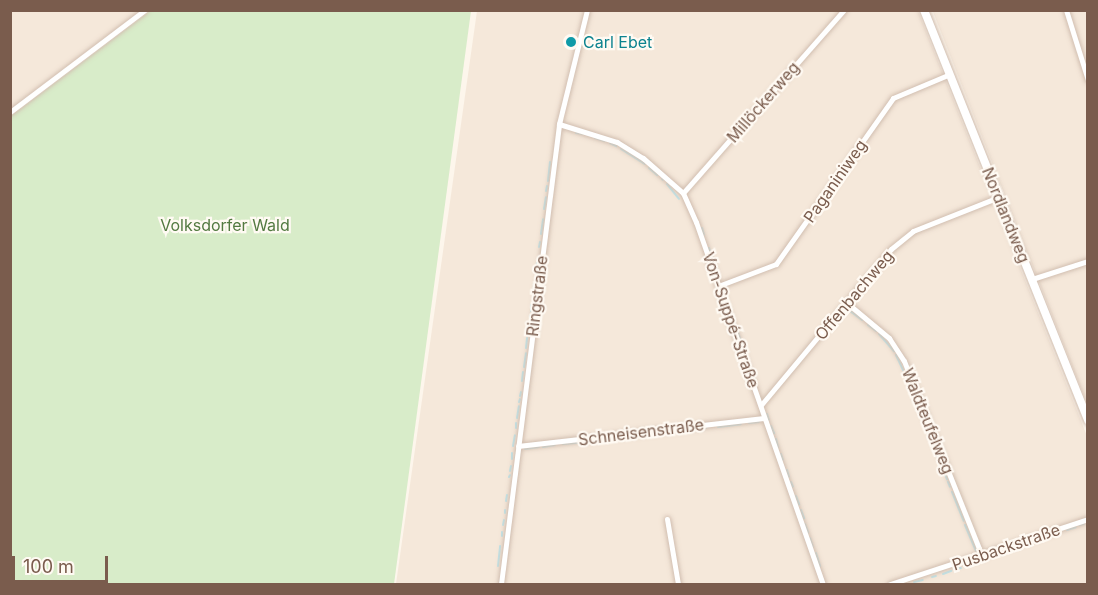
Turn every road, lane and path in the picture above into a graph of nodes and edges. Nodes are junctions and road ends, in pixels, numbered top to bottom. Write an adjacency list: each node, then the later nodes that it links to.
1 (145, 10): 10 (street)
2 (587, 10): 11 (street, Ringstraße)
3 (844, 10): 12 (street, Millöckerweg)
4 (924, 10): 8 (street, Nordlandweg)
5 (1066, 10): 6 (street)
6 (1081, 61): 7 (street); 9 (street)
7 (1088, 66)
8 (950, 74): 13 (street, Nordlandweg); 16 (street, Paganiniweg)
9 (1088, 80)
10 (10, 112)
11 (559, 124): 12 (street, Von-Suppé-Straße); 21 (street, Ringstraße)
12 (683, 193): 16 (street, Von-Suppé-Straße)
13 (999, 197): 15 (street, Nordlandweg); 17 (street, Offenbachweg)
14 (1088, 261): 15 (street)
15 (1032, 279): 20 (street, Nordlandweg)
16 (718, 286): 18 (street, Von-Suppé-Straße)
17 (848, 303): 18 (street, Offenbachweg); 24 (street, Waldteufelweg)
18 (760, 405): 19 (street, Von-Suppé-Straße)
19 (763, 418): 21 (street, Schneisenstraße); 27 (street, Von-Suppé-Straße)
20 (1088, 420)
21 (518, 446): 25 (street, Ringstraße)
22 (667, 519): 26 (street)
23 (1088, 519): 24 (street, Pusbackstraße)
24 (982, 556): 28 (street, Pusbackstraße)
25 (501, 585)
26 (678, 585)
27 (822, 585)
28 (890, 585)

